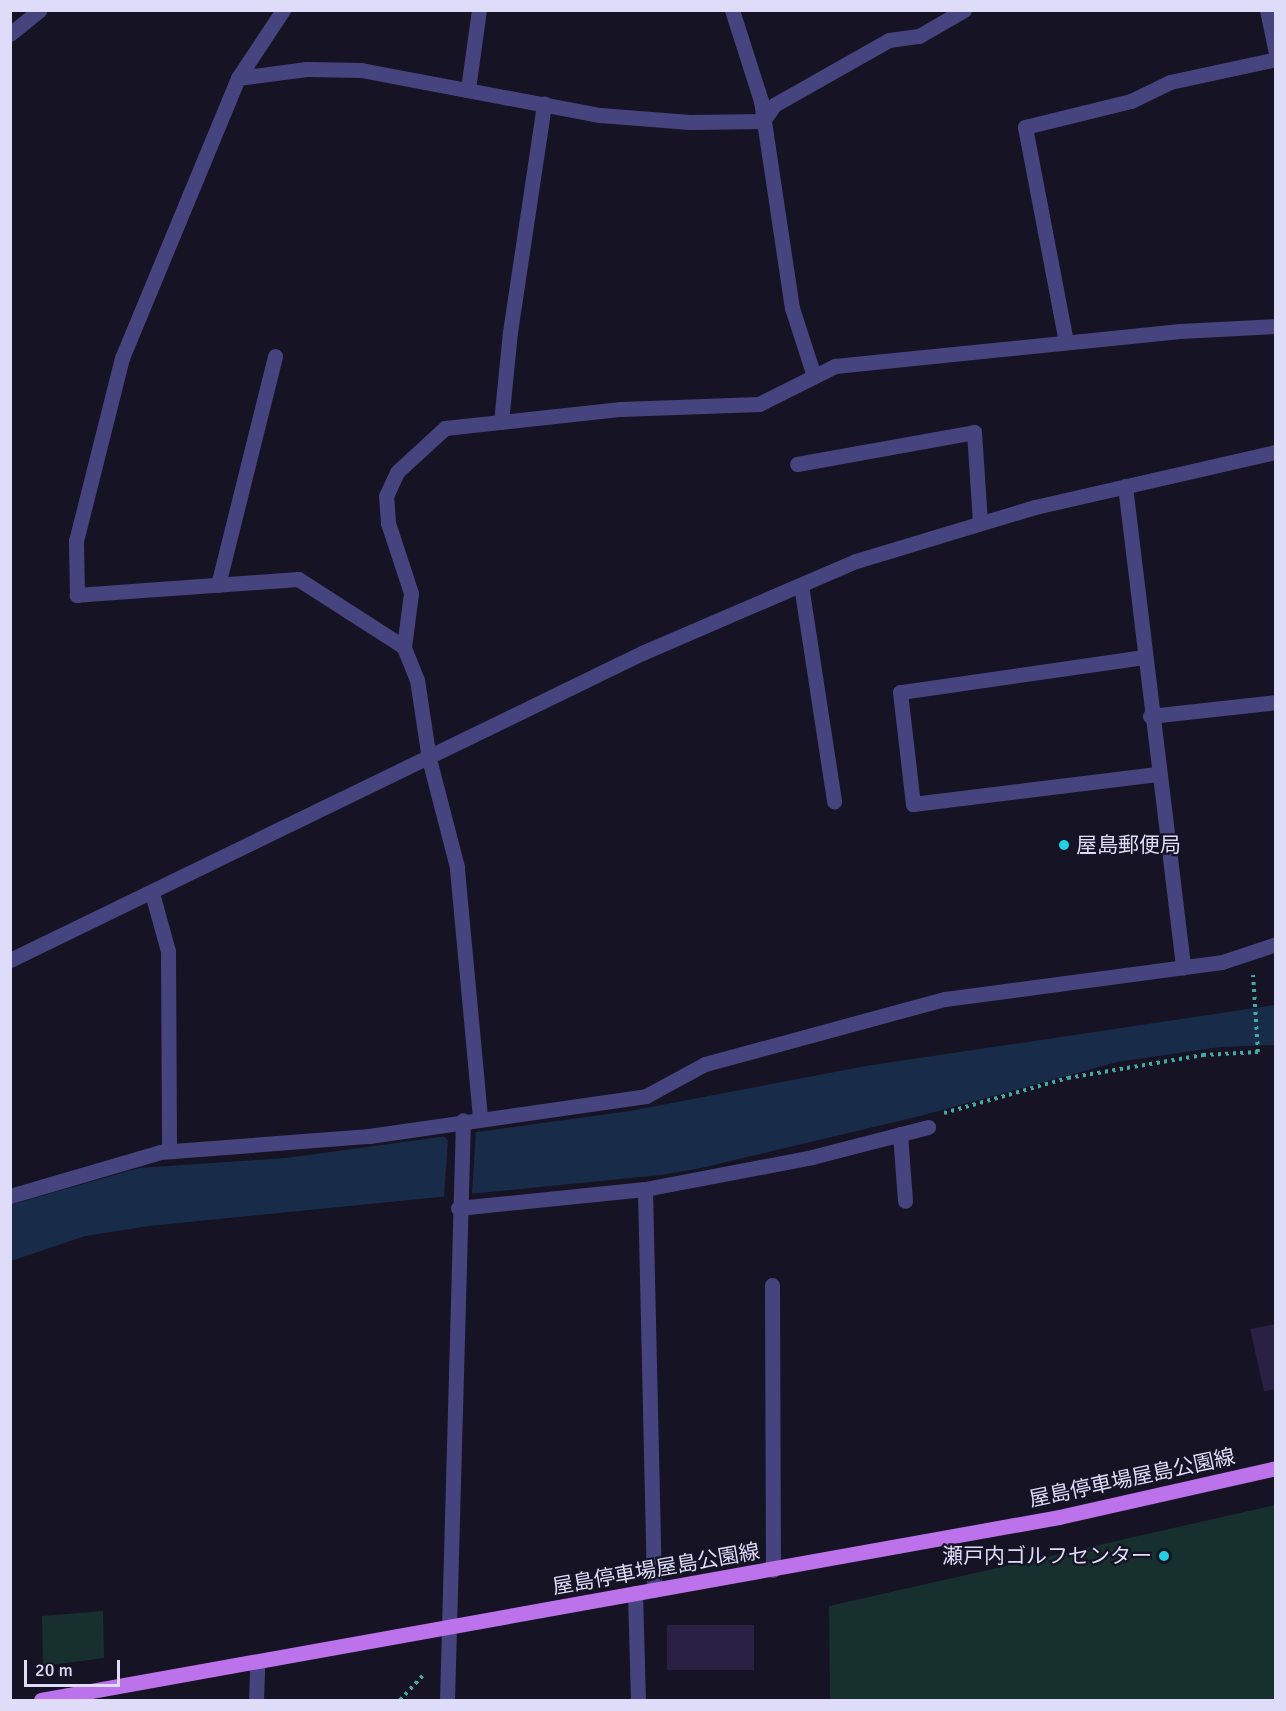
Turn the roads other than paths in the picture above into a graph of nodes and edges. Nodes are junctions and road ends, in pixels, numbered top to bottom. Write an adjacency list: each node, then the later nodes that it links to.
1 (40, 10): 7 (street)
2 (283, 10): 10 (street)
3 (479, 10): 11 (street)
4 (732, 10): 13 (street)
5 (964, 10): 13 (street)
6 (1267, 10): 8 (street)
7 (10, 34)
8 (1275, 53)
9 (1275, 59): 15 (street)
10 (238, 78): 11 (street); 23 (street)
11 (468, 89): 12 (street)
12 (544, 104): 13 (street); 18 (street)
13 (763, 121): 17 (street)
14 (1275, 326): 15 (street)
15 (1066, 342): 17 (street)
16 (275, 356): 23 (street)
17 (814, 376): 18 (street)
18 (501, 422): 25 (street)
19 (1275, 452): 21 (street)
20 (797, 464): 22 (street)
21 (1125, 486): 22 (street); 26 (street)
22 (980, 523): 24 (street)
23 (218, 585): 25 (street)
24 (801, 585): 29 (street); 31 (street)
25 (404, 647): 29 (street)
26 (1144, 657): 28 (street); 30 (street)
27 (1275, 702): 28 (street)
28 (1150, 716): 30 (street)
29 (429, 759): 32 (street); 36 (street)
30 (1156, 774): 35 (street)
31 (834, 801)
32 (152, 893): 34 (street); 40 (street)
33 (1275, 944): 35 (street)
34 (10, 960)
35 (1183, 968): 36 (street)
36 (480, 1118): 37 (street)
37 (463, 1125): 40 (street); 44 (street)
38 (928, 1127): 39 (street)
39 (900, 1134): 41 (street); 43 (street)
40 (169, 1151): 42 (street)
41 (645, 1189): 44 (street); 48 (street)
42 (10, 1196)
43 (904, 1201)
44 (458, 1203): 50 (street)
45 (772, 1285): 47 (street)
46 (1275, 1468): 47 (main road, 屋島停車場屋島公園線)
47 (773, 1570): 48 (main road, 屋島停車場屋島公園線)
48 (654, 1590): 49 (main road, 屋島停車場屋島公園線)
49 (635, 1593): 50 (main road, 屋島停車場屋島公園線); 55 (street)
50 (446, 1626): 51 (main road, 屋島停車場屋島公園線); 54 (street)
51 (257, 1662): 52 (main road, 屋島停車場屋島公園線); 53 (street)
52 (41, 1701)
53 (256, 1701)
54 (447, 1701)
55 (638, 1701)

